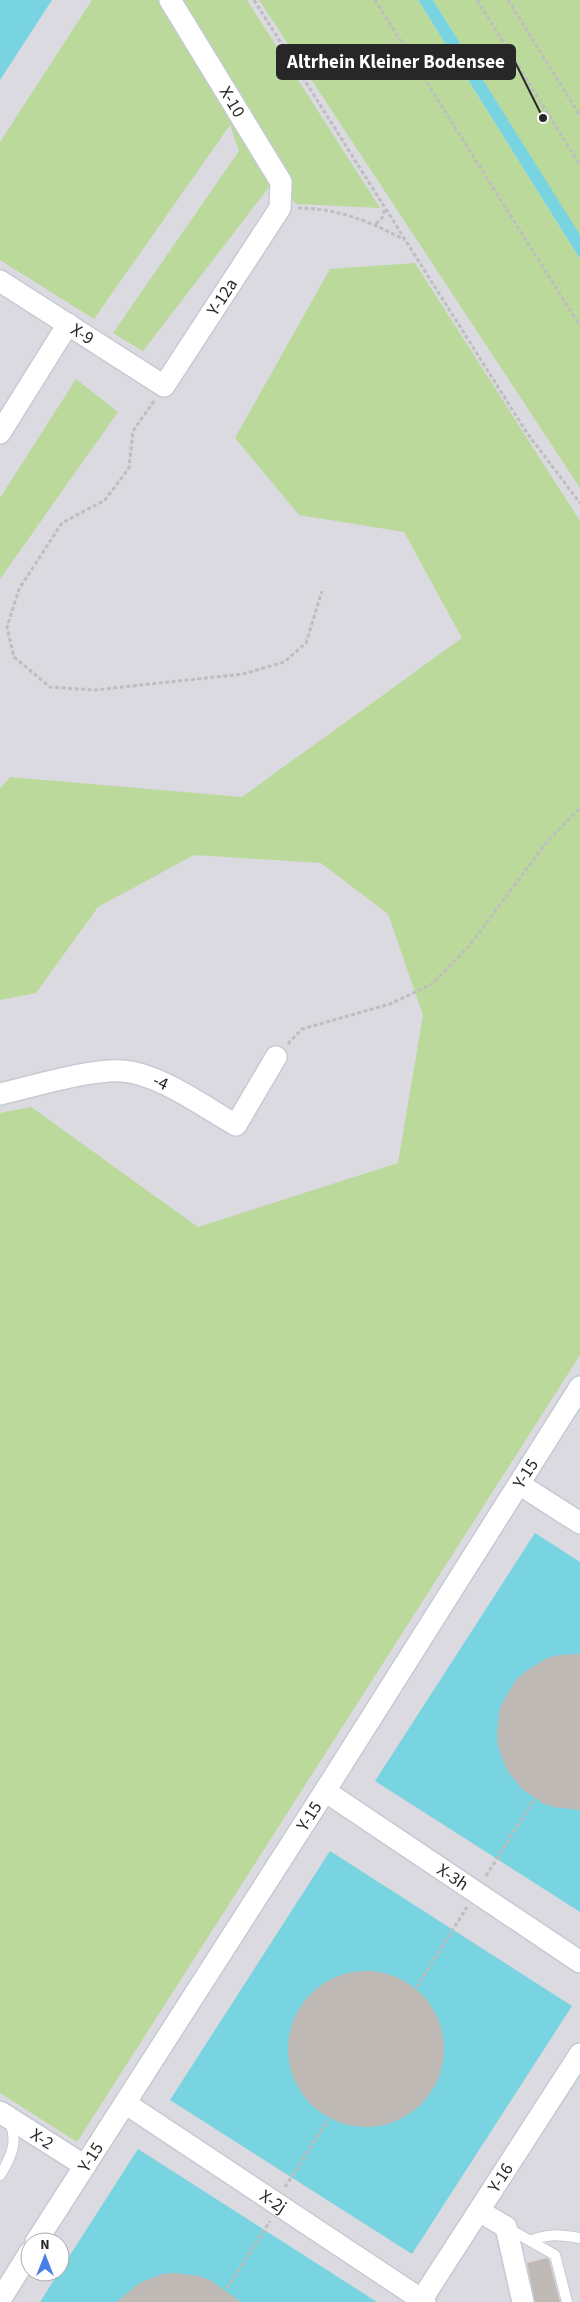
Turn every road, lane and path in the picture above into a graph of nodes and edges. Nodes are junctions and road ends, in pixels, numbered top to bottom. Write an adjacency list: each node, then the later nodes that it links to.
1 (170, 0): 8 (street, X-10)
2 (254, 0): 9 (path)
3 (375, 0): 14 (path)
4 (477, 0): 7 (path)
5 (508, 0): 6 (path)
6 (580, 116)
7 (580, 165)
8 (280, 208): 10 (path); 15 (street, Y-12a)
9 (386, 208): 10 (path); 11 (path)
10 (376, 224): 11 (path)
11 (406, 240): 17 (path)
12 (0, 281): 13 (street, X-9)
13 (68, 324): 15 (street, X-9); 16 (street)
14 (580, 326)
15 (164, 386): 18 (path)
16 (0, 433)
17 (580, 503)
18 (322, 591)
19 (580, 808): 20 (path)
20 (276, 1057): 21 (street, -4)
21 (0, 1094)
22 (580, 1388): 23 (street, Y-15)
23 (519, 1484): 24 (street); 25 (street, Y-15)
24 (580, 1523)
25 (325, 1791): 27 (street, X-3h); 31 (street, Y-15)
26 (533, 1801): 27 (path)
27 (476, 1892): 28 (street, X-3h); 29 (path)
28 (580, 1962)
29 (417, 1987)
30 (580, 2054): 37 (street, Y-16)
31 (125, 2104): 34 (street, Y-15); 36 (street, X-2j)
32 (3, 2114): 34 (street, X-2); 35 (lane)
33 (328, 2120): 36 (path)
34 (85, 2166): 39 (street, Y-15)
35 (0, 2174)
36 (278, 2204): 43 (path); 45 (street, X-2j)
37 (479, 2211): 38 (street); 45 (street, Y-16)
38 (506, 2227): 41 (lane); 46 (street)
39 (42, 2232)
40 (580, 2238): 41 (lane)
41 (530, 2241): 47 (lane)
42 (20, 2268): 44 (street)
43 (226, 2288)
44 (0, 2300)
45 (422, 2301)
46 (522, 2302)
47 (567, 2302)

